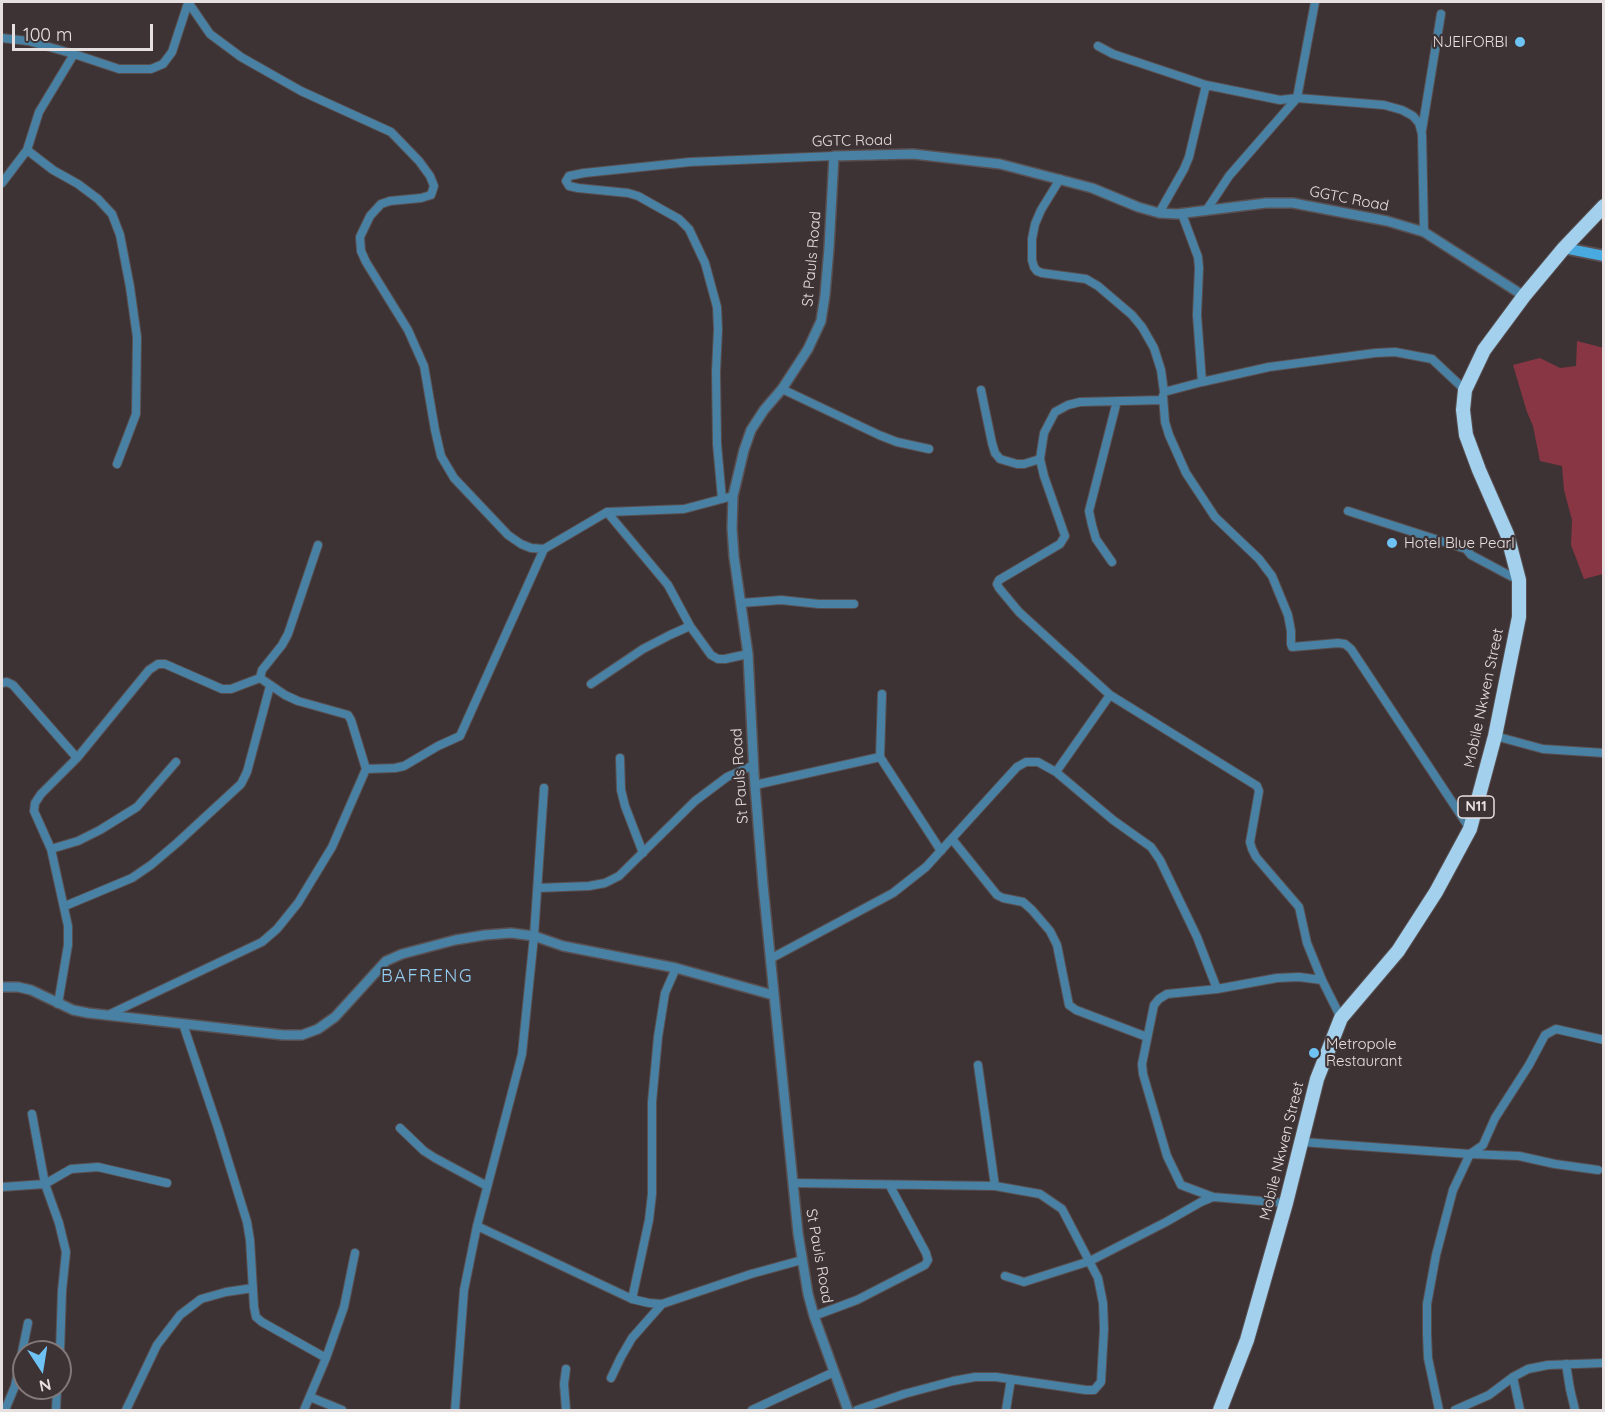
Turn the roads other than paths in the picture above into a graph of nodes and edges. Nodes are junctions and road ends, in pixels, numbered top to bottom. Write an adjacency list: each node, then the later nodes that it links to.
1 (188, 2): 6 (street); 36 (street)
2 (1315, 2): 8 (street)
3 (1441, 14): 9 (street)
4 (2, 38): 6 (street)
5 (1098, 46): 7 (street)
6 (74, 54): 10 (street)
7 (1206, 86): 8 (street); 16 (street)
8 (1297, 98): 9 (street); 15 (street)
9 (1422, 134): 18 (street)
10 (27, 150): 13 (street); 30 (street)
11 (834, 156): 12 (street, GGTC Road); 23 (street, St Pauls Road); 32 (street, GGTC Road)
12 (1060, 179): 16 (street, GGTC Road); 26 (street)
13 (2, 183)
14 (1604, 206): 19 (highway, Mobile Nkwen Street / N11)
15 (1206, 211): 17 (street, GGTC Road); 18 (street, GGTC Road)
16 (1159, 213): 17 (street, GGTC Road)
17 (1182, 214): 22 (street)
18 (1424, 232): 21 (street, GGTC Road)
19 (1564, 248): 20 (main road); 21 (highway, Mobile Nkwen Street / N11)
20 (1604, 256)
21 (1524, 296): 25 (highway, Mobile Nkwen Street / N11)
22 (1202, 382): 25 (street); 26 (street)
23 (782, 389): 28 (street); 31 (street, St Pauls Road)
24 (981, 390): 29 (street)
25 (1465, 390): 38 (highway, Mobile Nkwen Street / N11)
26 (1163, 396): 27 (street); 60 (street)
27 (1117, 401): 29 (street); 37 (street)
28 (929, 449)
29 (1040, 459): 48 (street)
30 (117, 464)
31 (733, 496): 32 (street); 39 (street, St Pauls Road)
32 (722, 499): 34 (street)
33 (1348, 511): 38 (street)
34 (607, 512): 36 (street); 41 (street)
35 (318, 544): 43 (street)
36 (544, 549): 56 (street)
37 (1112, 562)
38 (1519, 580): 49 (highway, Mobile Nkwen Street / N11)
39 (741, 603): 40 (street); 42 (street, St Pauls Road)
40 (854, 604)
41 (690, 626): 42 (street); 45 (street)
42 (748, 654): 55 (street, St Pauls Road)
43 (260, 678): 46 (street); 51 (street)
44 (2, 683): 51 (street)
45 (591, 684)
46 (270, 686): 56 (street); 66 (street)
47 (882, 694): 53 (street)
48 (1110, 695): 57 (street); 70 (street)
49 (1495, 736): 50 (street); 60 (highway, Mobile Nkwen Street / N11)
50 (1604, 753)
51 (77, 758): 62 (street)
52 (620, 758): 64 (street)
53 (880, 758): 58 (street); 63 (street)
54 (176, 762): 62 (street)
55 (754, 765): 58 (street, St Pauls Road); 64 (street)
56 (366, 770): 75 (street)
57 (1056, 772): 61 (street); 72 (street)
58 (755, 785): 68 (street, St Pauls Road)
59 (544, 788): 65 (street)
60 (1470, 829): 76 (highway, Mobile Nkwen Street / N11)
61 (952, 839): 63 (street); 78 (street)
62 (51, 849): 66 (street)
63 (941, 851): 68 (street)
64 (643, 853): 65 (street)
65 (537, 888): 67 (street)
66 (65, 906): 74 (street)
67 (534, 936): 69 (street); 77 (street); 89 (street)
68 (770, 959): 73 (street, St Pauls Road)
69 (676, 968): 73 (street); 101 (street)
70 (1322, 980): 72 (street); 76 (street)
71 (2, 987): 74 (street)
72 (1217, 989): 78 (street)
73 (773, 995): 87 (street, St Pauls Road)
74 (58, 1004): 75 (street)
75 (110, 1014): 77 (street)
76 (1341, 1018): 83 (highway, Mobile Nkwen Street / N11)
77 (183, 1024): 100 (street)
78 (1148, 1037): 93 (street)
79 (1604, 1040): 84 (street)
80 (978, 1065): 91 (street)
81 (32, 1114): 88 (street)
82 (400, 1128): 89 (street)
83 (1302, 1142): 84 (street); 94 (highway, Mobile Nkwen Street / N11)
84 (1470, 1154): 85 (street); 126 (street)
85 (1598, 1170)
86 (167, 1183): 88 (street)
87 (793, 1183): 90 (street); 97 (street, St Pauls Road)
88 (45, 1184): 92 (street); 105 (street)
89 (487, 1186): 95 (street)
90 (890, 1186): 91 (street); 103 (street)
91 (995, 1186): 98 (street)
92 (2, 1187)
93 (1213, 1197): 94 (street); 98 (street)
94 (1286, 1203): 125 (highway, Mobile Nkwen Street / N11)
95 (477, 1226): 101 (street); 119 (street)
96 (355, 1253): 106 (street)
97 (802, 1260): 102 (street); 103 (street, St Pauls Road)
98 (1090, 1261): 99 (street); 113 (street)
99 (1005, 1276)
100 (253, 1288): 106 (street); 116 (street)
101 (632, 1299): 102 (street)
102 (662, 1304): 112 (street)
103 (814, 1316): 110 (street, St Pauls Road)
104 (28, 1323): 115 (street)
105 (60, 1340)
106 (326, 1358): 114 (street)
107 (1604, 1363): 108 (street)
108 (1566, 1364): 111 (street); 129 (street)
109 (566, 1369): 120 (street)
110 (834, 1372): 121 (street); 122 (street, St Pauls Road)
111 (1513, 1377): 127 (street); 128 (street)
112 (611, 1378)
113 (1011, 1379): 123 (street); 124 (street)
114 (310, 1397): 117 (street); 118 (street)
115 (5, 1410)
116 (126, 1410)
117 (304, 1410)
118 (342, 1410)
119 (455, 1410)
120 (566, 1410)
121 (752, 1410)
122 (848, 1410)
123 (857, 1410)
124 (1006, 1410)
125 (1220, 1410)
126 (1439, 1410)
127 (1455, 1410)
128 (1520, 1410)
129 (1575, 1410)

